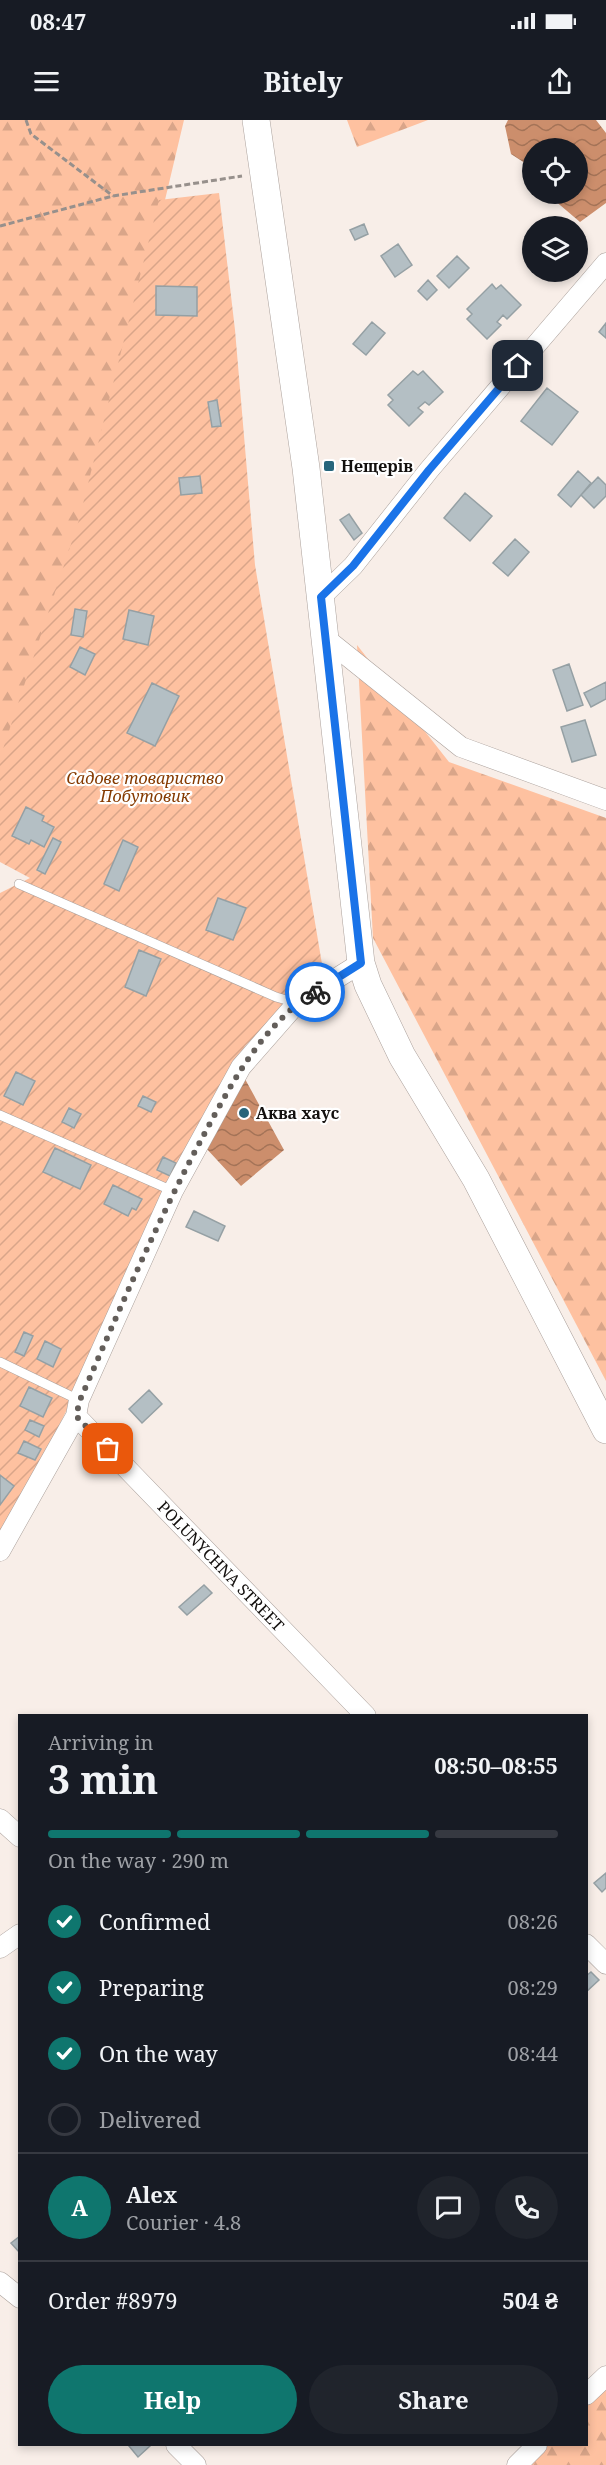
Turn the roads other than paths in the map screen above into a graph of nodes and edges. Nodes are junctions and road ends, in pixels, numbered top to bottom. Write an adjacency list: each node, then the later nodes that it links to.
1 (256, 120): 3 (main road)
2 (606, 263): 3 (street)
3 (321, 597): 4 (main road)
4 (325, 638): 5 (street); 7 (main road)
5 (606, 800)
6 (19, 884): 8 (lane)
7 (361, 963): 8 (street); 13 (main road)
8 (297, 1003): 10 (street)
9 (0, 1116): 10 (lane)
10 (173, 1191): 12 (street)
11 (0, 1362): 12 (lane)
12 (78, 1408): 14 (street); 15 (street, POLUNYCHNA STREET)
13 (606, 1430)
14 (0, 1551)
15 (364, 1714)
16 (0, 1819): 17 (street)
17 (18, 1835)
18 (18, 1935): 20 (street)
19 (588, 1946): 21 (street)
20 (0, 1948)
21 (606, 1964)
22 (0, 2282): 23 (street)
23 (18, 2296)
24 (606, 2376): 25 (street)
25 (588, 2393)
26 (177, 2446): 28 (street)
27 (536, 2446): 29 (street)
28 (196, 2465)
29 (517, 2465)

